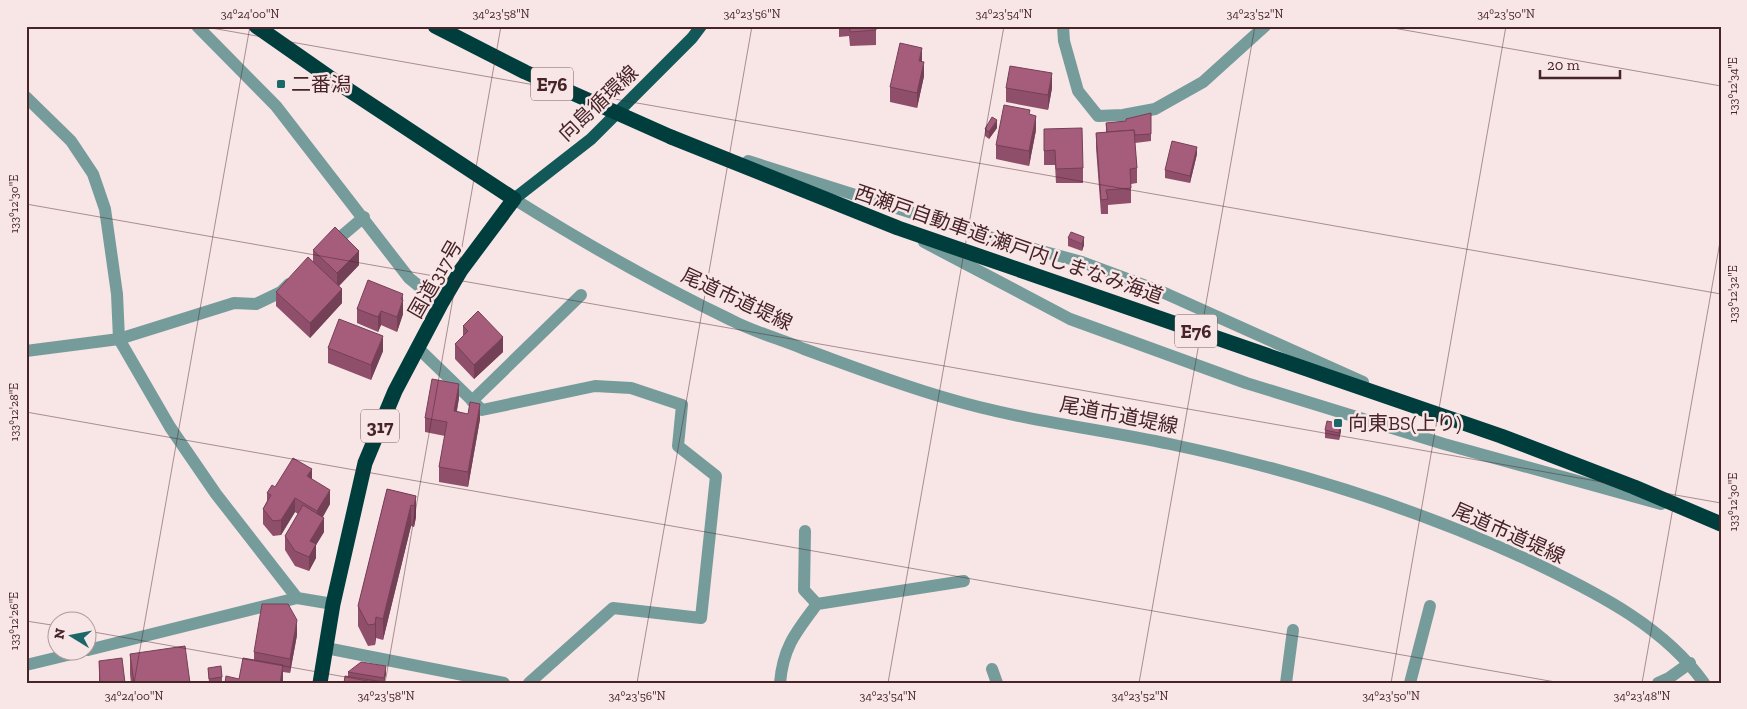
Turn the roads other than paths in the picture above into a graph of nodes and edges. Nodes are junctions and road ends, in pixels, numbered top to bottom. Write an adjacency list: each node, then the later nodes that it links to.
1 (197, 26): 10 (street)
2 (256, 26): 9 (highway)
3 (435, 26): 8 (highway, 西瀬戸自動車道;瀬戸内しまなみ海道 / E76, bridge)
4 (701, 26): 9 (main road, 向島循環線)
5 (1063, 26): 6 (street)
6 (1265, 26)
7 (26, 97): 16 (street)
8 (671, 137): 11 (highway, 西瀬戸自動車道;瀬戸内しまなみ海道 / E76); 20 (street)
9 (514, 199): 15 (highway, 国道317号 / 317); 33 (street, 尾道市道堤線)
10 (364, 217): 12 (street); 15 (street)
11 (898, 228): 20 (highway, 西瀬戸自動車道;瀬戸内しまなみ海道 / E76); 21 (street)
12 (320, 256)
13 (298, 276): 16 (street)
14 (581, 295): 19 (street)
15 (441, 304): 17 (highway, 国道317号 / 317)
16 (119, 339): 18 (street); 25 (street)
17 (419, 349): 19 (street); 26 (highway, 国道317号 / 317)
18 (26, 351)
19 (472, 401): 38 (street)
20 (1421, 408): 21 (highway, 西瀬戸自動車道;瀬戸内しまなみ海道 / E76)
21 (1700, 515): 22 (highway, 西瀬戸自動車道;瀬戸内しまなみ海道 / E76)
22 (1721, 524)
23 (805, 531): 27 (street)
24 (964, 581): 27 (street)
25 (297, 598): 26 (street); 30 (street)
26 (332, 604): 31 (highway, 国道317号 / 317)
27 (817, 604): 39 (street)
28 (1430, 606): 42 (street)
29 (1293, 630): 41 (street)
30 (98, 648)
31 (326, 648): 36 (highway, 国道317号 / 317); 37 (street)
32 (48, 660): 34 (street)
33 (1690, 663): 43 (street); 44 (street, 尾道市道堤線)
34 (26, 665)
35 (992, 669): 40 (street)
36 (320, 683)
37 (504, 683)
38 (529, 683)
39 (780, 683)
40 (997, 683)
41 (1286, 683)
42 (1410, 683)
43 (1658, 683)
44 (1704, 683)

